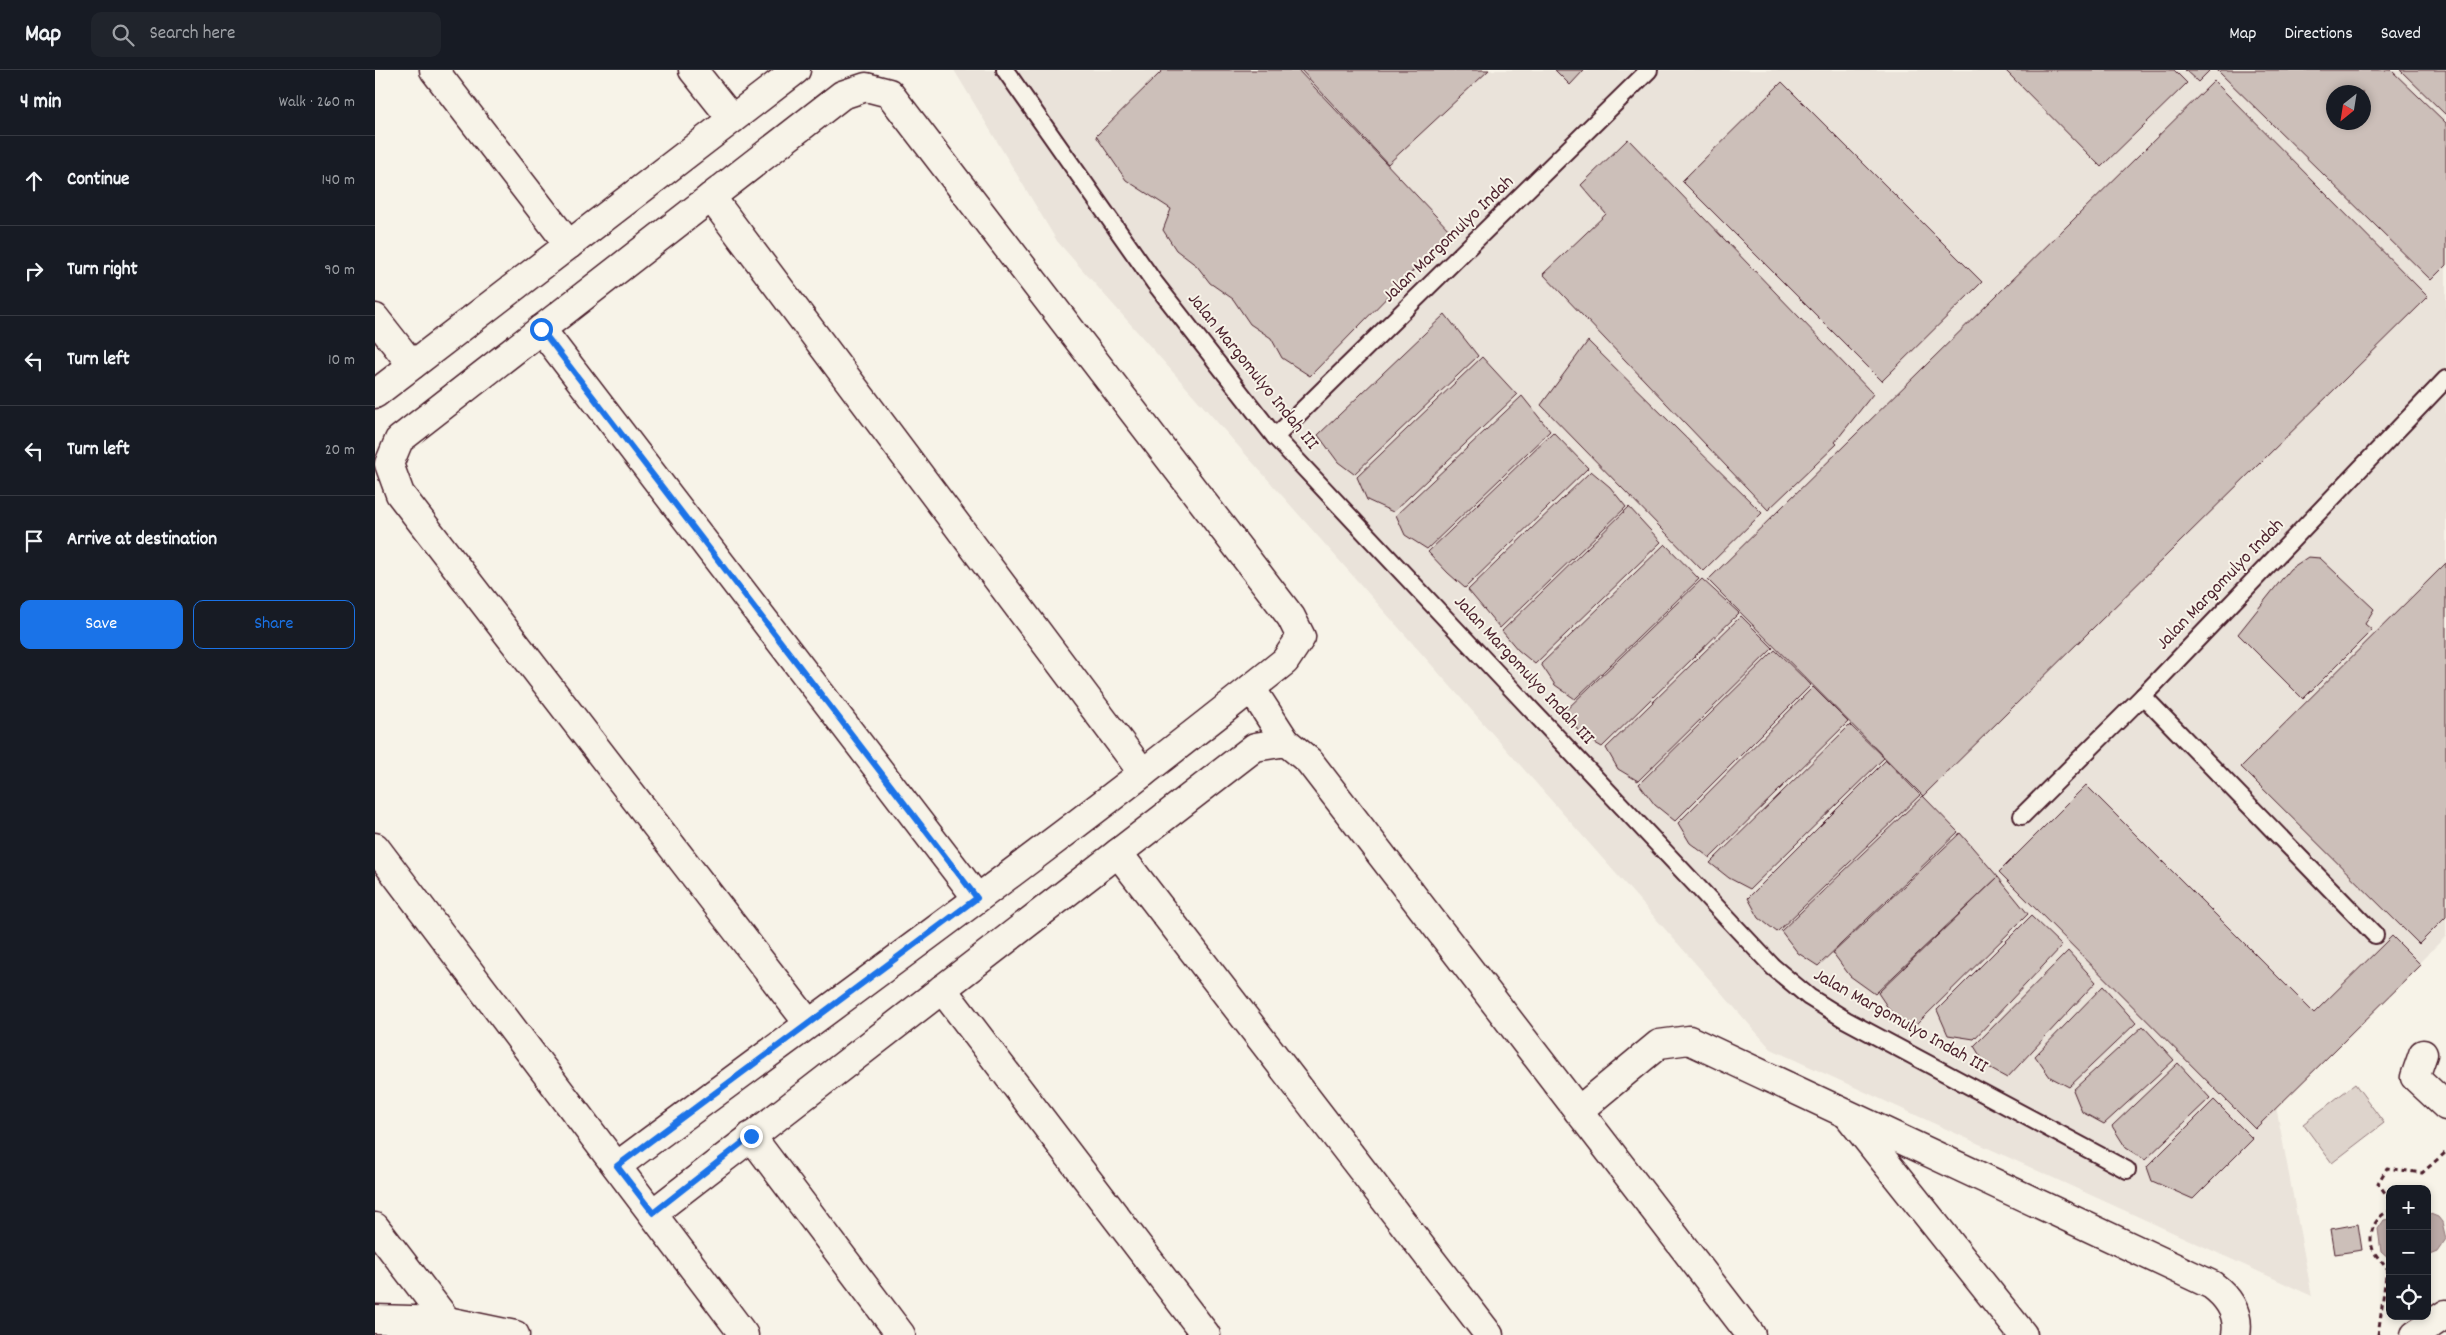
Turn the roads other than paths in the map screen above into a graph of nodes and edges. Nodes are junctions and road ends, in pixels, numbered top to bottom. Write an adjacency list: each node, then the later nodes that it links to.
1 (435, 70): 8 (street)
2 (693, 70): 6 (street)
3 (797, 70): 6 (street)
4 (1005, 70): 14 (lane, Jalan Margomulyo Indah III)
5 (1649, 70): 14 (lane, Jalan Margomulyo Indah)
6 (732, 119): 8 (street)
7 (711, 197): 10 (street); 15 (street); 18 (street)
8 (569, 245): 11 (street)
9 (375, 318): 11 (street)
10 (541, 329): 22 (street); 25 (street)
11 (412, 365): 13 (street)
12 (2446, 379): 16 (lane, Jalan Margomulyo Indah)
13 (375, 394)
14 (1275, 437): 32 (lane, Jalan Margomulyo Indah III)
15 (1251, 688): 17 (street); 18 (street)
16 (2143, 696): 19 (lane, Jalan Margomulyo Indah); 23 (lane)
17 (1286, 742): 21 (street); 28 (street)
18 (1143, 773): 22 (street)
19 (2022, 816)
20 (375, 847): 31 (street)
21 (1117, 853): 24 (street); 42 (street)
22 (977, 898): 25 (street)
23 (2375, 935)
24 (942, 989): 30 (street); 41 (street)
25 (809, 1024): 31 (street)
26 (2423, 1054): 27 (street)
27 (2446, 1106)
28 (1578, 1110): 29 (street); 43 (street)
29 (1847, 1114): 44 (street); 45 (street)
30 (751, 1136): 33 (street); 40 (street)
31 (617, 1166): 33 (street)
32 (2127, 1170)
33 (653, 1213): 39 (street)
34 (375, 1227): 37 (street)
35 (2446, 1314): 46 (street)
36 (375, 1319): 37 (street)
37 (447, 1322): 38 (street)
38 (515, 1335)
39 (744, 1335)
40 (901, 1335)
41 (1206, 1335)
42 (1489, 1335)
43 (1751, 1335)
44 (2023, 1335)
45 (2236, 1335)
46 (2415, 1335)

